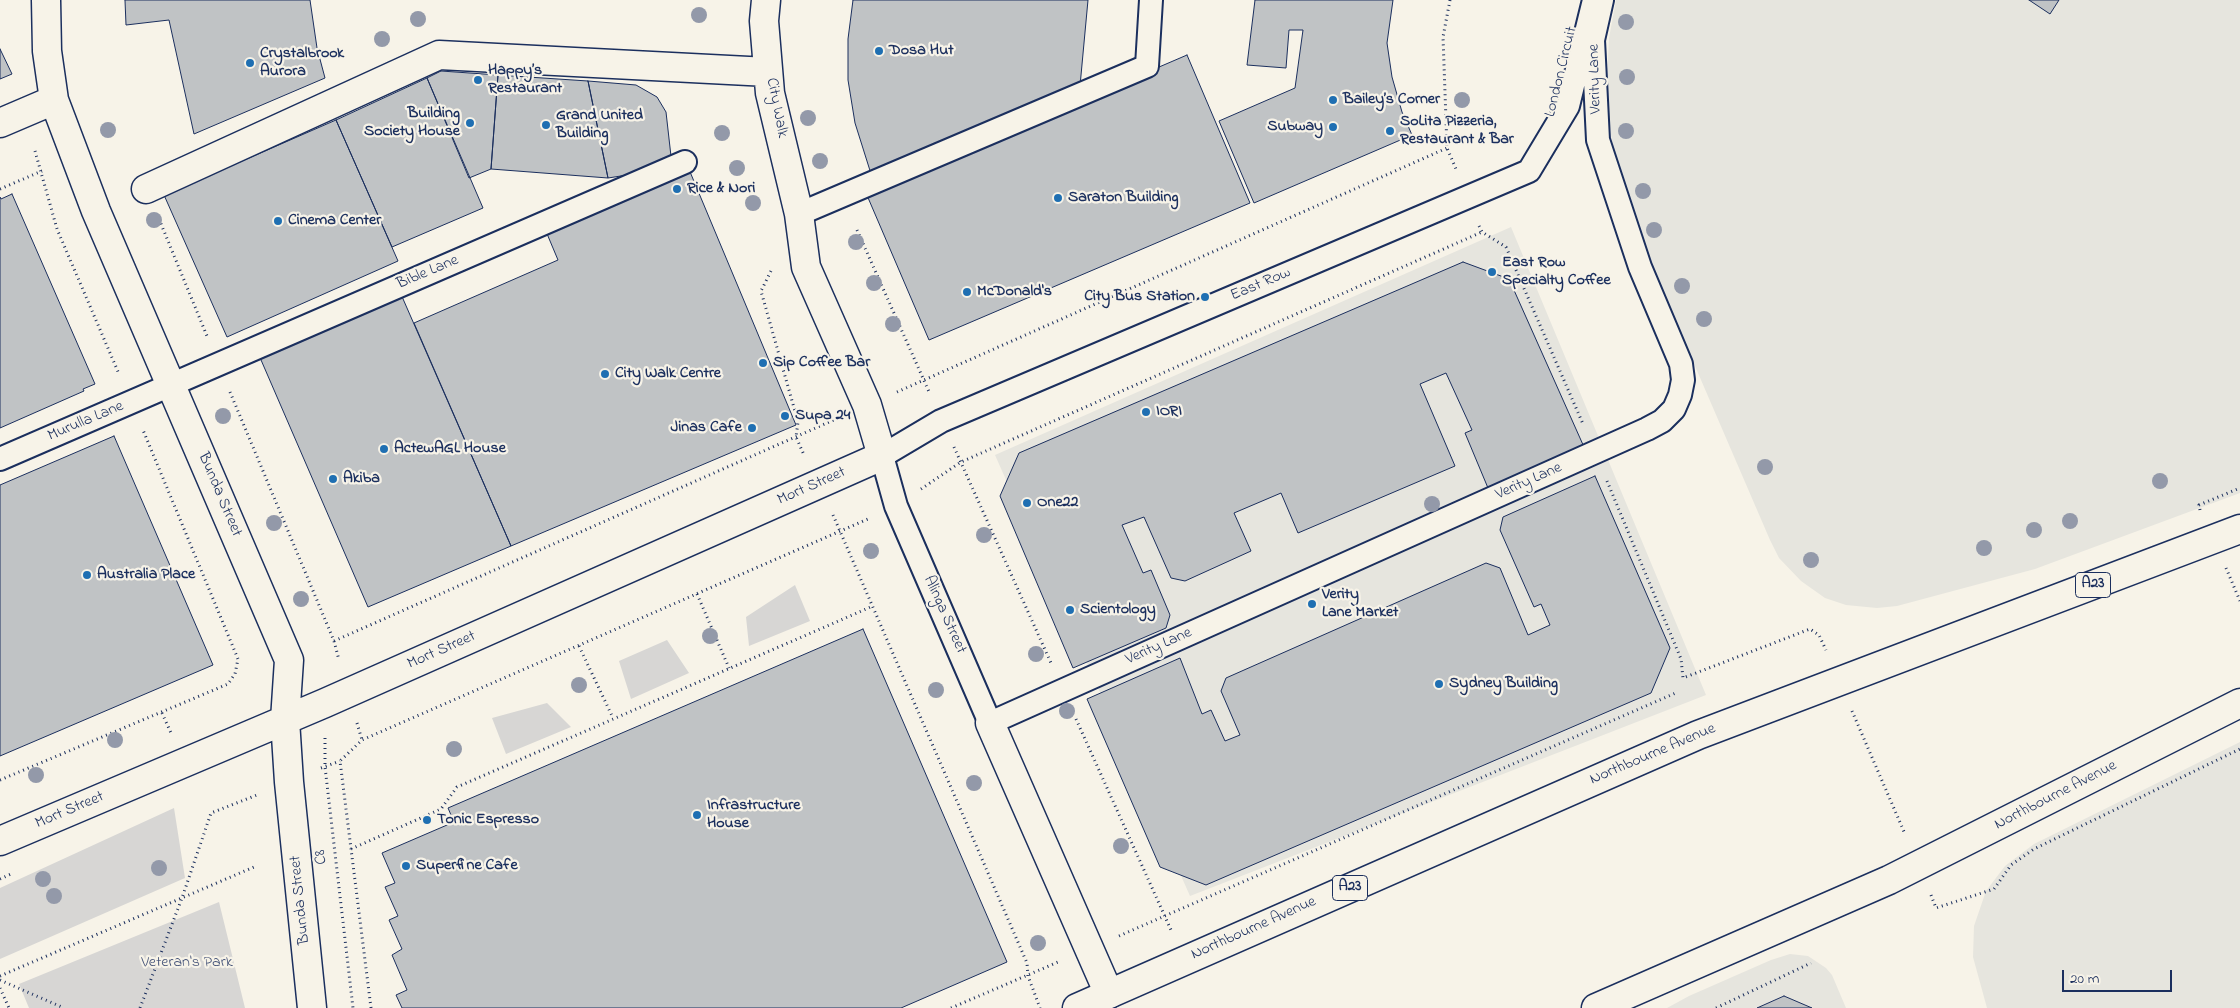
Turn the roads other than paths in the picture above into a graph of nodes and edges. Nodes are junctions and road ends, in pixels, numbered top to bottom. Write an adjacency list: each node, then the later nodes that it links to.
1 (46, 0): 8 (main road, Bunda Street)
2 (766, 0): 7 (main road, City Walk)
3 (1151, 0): 13 (lane)
4 (1580, 0): 11 (lane, London Circuit)
5 (1594, 0): 11 (lane, London Circuit)
6 (1602, 0): 20 (lane, Verity Lane)
7 (768, 72): 12 (main road); 13 (main road, City Walk)
8 (54, 100): 9 (main road); 14 (main road, Bunda Street)
9 (0, 123)
10 (685, 162): 14 (lane, Bible Lane)
11 (1529, 171): 15 (lane, East Row)
12 (146, 189)
13 (799, 214): 15 (main road, Alinga Street)
14 (172, 385): 16 (lane, Murulla Lane); 19 (main road, Bunda Street)
15 (882, 456): 19 (main road, Mort Street); 20 (lane, Alinga Street)
16 (0, 459)
17 (2240, 529): 22 (main road, Northbourne Avenue / A23)
18 (2240, 703): 25 (main road, Northbourne Avenue)
19 (285, 720): 21 (main road, Mort Street); 23 (main road, Bunda Street)
20 (990, 723): 22 (main road, Alinga Street)
21 (0, 841)
22 (1112, 1001): 24 (main road, Northbourne Avenue / A23)
23 (312, 1008)
24 (1077, 1008)
25 (1596, 1008)

